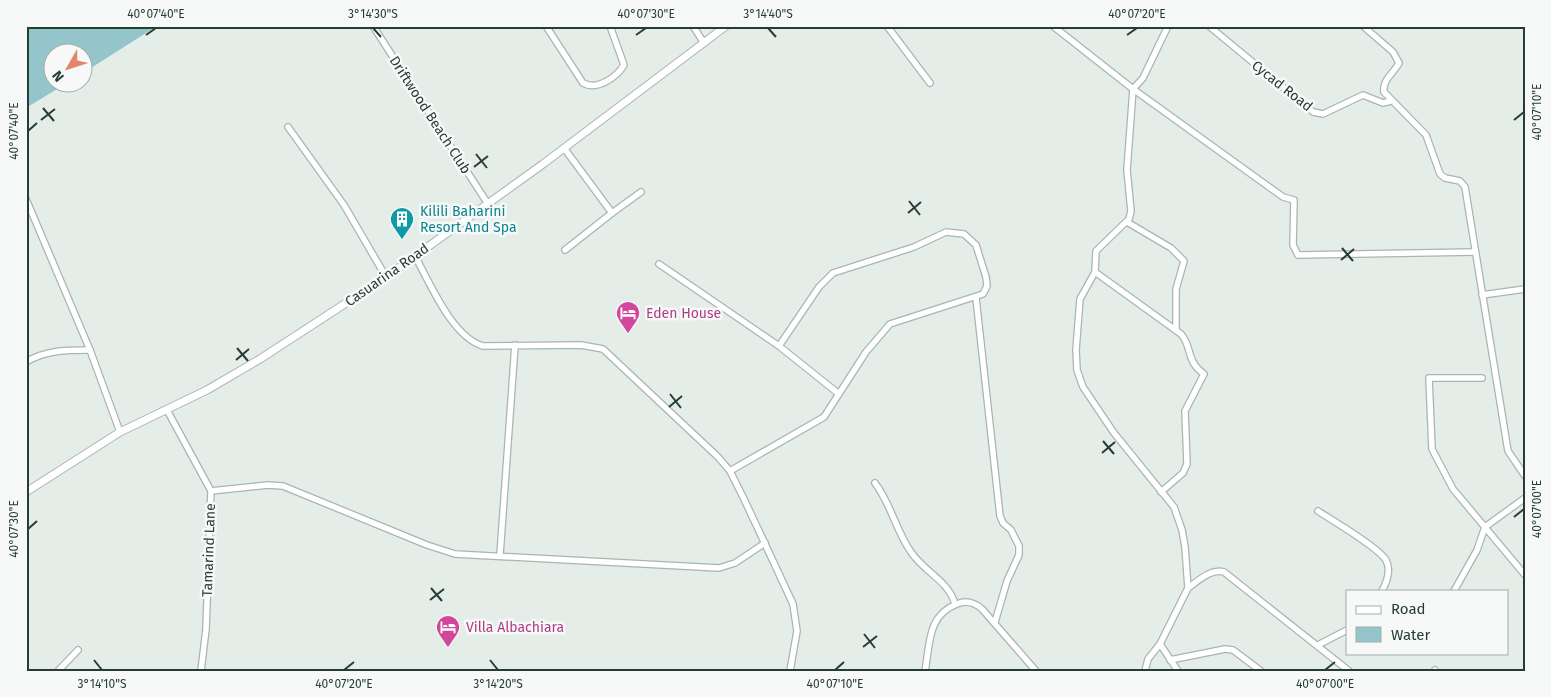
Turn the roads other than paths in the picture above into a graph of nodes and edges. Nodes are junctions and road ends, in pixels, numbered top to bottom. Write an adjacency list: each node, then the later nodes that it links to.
1 (373, 26): 19 (street, Driftwood Beach Club)
2 (546, 26): 3 (street)
3 (610, 26)
4 (693, 26): 11 (street)
5 (726, 26): 11 (street, Casuarina Road)
6 (887, 26): 12 (street)
7 (1053, 26): 13 (street)
8 (1168, 26): 13 (street)
9 (1209, 26): 14 (street, Cycad Road)
10 (1363, 26): 14 (street)
11 (704, 43): 16 (street, Casuarina Road)
12 (930, 83)
13 (1133, 89): 21 (street); 23 (street)
14 (1391, 101): 23 (street)
15 (288, 127): 27 (street)
16 (564, 148): 19 (street, Casuarina Road); 20 (street)
17 (641, 192): 20 (street)
18 (26, 199): 34 (street)
19 (488, 204): 24 (street, Casuarina Road)
20 (612, 214): 22 (street)
21 (1127, 222): 26 (street); 31 (street)
22 (565, 250)
23 (1475, 252): 29 (street)
24 (415, 256): 27 (street, Casuarina Road); 32 (street)
25 (660, 264): 33 (street)
26 (1095, 272): 31 (street); 45 (street)
27 (386, 277): 38 (street, Casuarina Road)
28 (1525, 289): 29 (street)
29 (1482, 295): 41 (street)
30 (976, 298): 33 (street); 37 (street); 56 (street)
31 (1176, 330): 45 (street)
32 (515, 345): 40 (street); 50 (street)
33 (779, 346): 37 (street)
34 (90, 350): 35 (street); 39 (street)
35 (26, 362)
36 (1482, 378): 48 (street)
37 (839, 394): 40 (street)
38 (167, 410): 39 (street, Casuarina Road); 44 (street, Tamarind Lane)
39 (120, 432): 43 (street, Casuarina Road)
40 (730, 471): 49 (street)
41 (1525, 476)
42 (876, 483): 55 (street)
43 (26, 492)
44 (211, 492): 50 (street); 63 (street, Tamarind Lane)
45 (1161, 492): 52 (street)
46 (1525, 498): 48 (street)
47 (1318, 511): 53 (street)
48 (1485, 527): 51 (street); 54 (street)
49 (765, 544): 50 (street); 64 (street)
50 (500, 555)
51 (1525, 575)
52 (1188, 588): 58 (street); 59 (street)
53 (1382, 590)
54 (1455, 590)
55 (955, 604): 56 (street); 65 (street)
56 (995, 622): 66 (street)
57 (1346, 631): 59 (street)
58 (1160, 644): 61 (street); 67 (street)
59 (1318, 645): 70 (street)
60 (78, 650): 62 (street)
61 (1170, 660): 68 (street); 69 (street)
62 (58, 671)
63 (202, 671)
64 (790, 671)
65 (925, 671)
66 (1036, 671)
67 (1145, 671)
68 (1178, 671)
69 (1261, 671)
70 (1350, 671)

